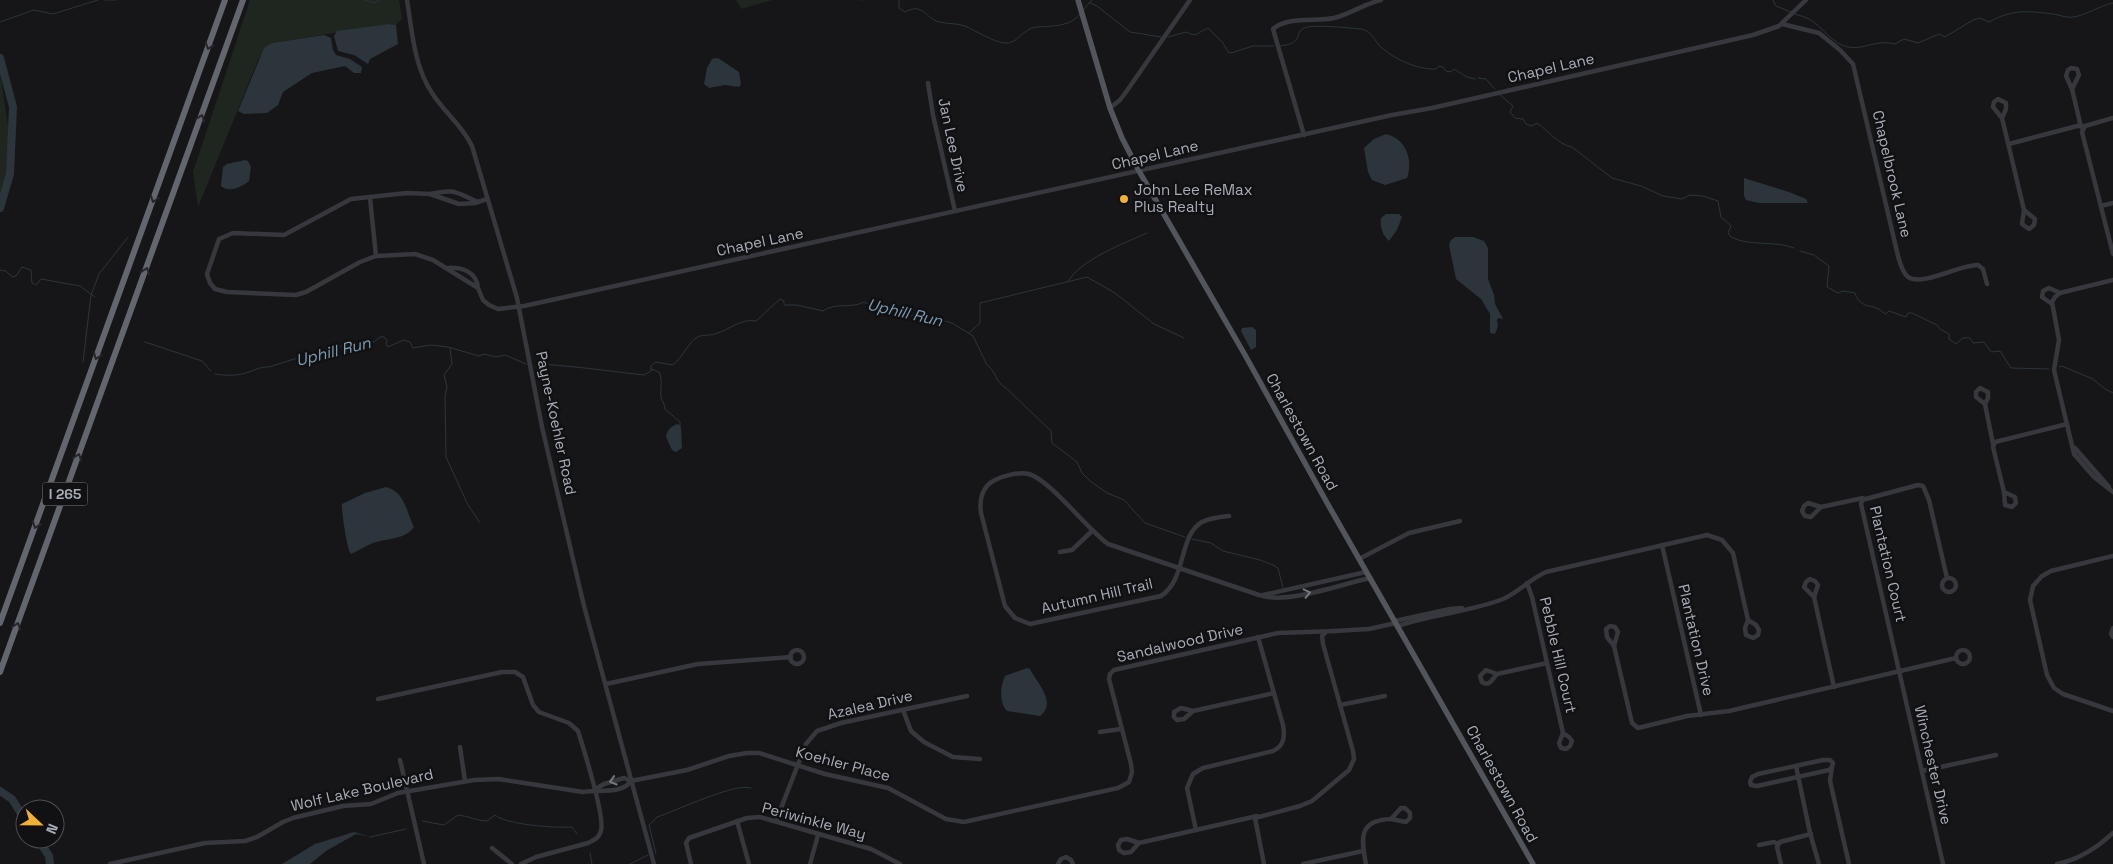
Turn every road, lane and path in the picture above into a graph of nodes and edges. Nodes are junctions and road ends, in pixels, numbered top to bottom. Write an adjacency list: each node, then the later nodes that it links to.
1 (225, 0): 58 (highway, I 265, one-way to 58)
2 (243, 0): 69 (highway, I 265, one-way to 2)
3 (407, 0): 21 (street, Payne-Koehler Road)
4 (1078, 0): 11 (main road, Charlestown Road)
5 (1190, 0): 11 (street)
6 (1381, 0): 16 (street)
7 (1806, 0): 8 (street, Chapel Lane)
8 (1782, 24): 16 (street, Chapel Lane); 31 (street, Chapelbrook Lane)
9 (928, 83): 26 (street, Jan Lee Drive)
10 (2072, 89): 14 (street)
11 (1110, 108): 18 (main road, Charlestown Road)
12 (2002, 118): 17 (street)
13 (2113, 118): 15 (street)
14 (2081, 125): 15 (street); 17 (street)
15 (2082, 132): 24 (street)
16 (1304, 135): 18 (street, Chapel Lane)
17 (2009, 144): 25 (street)
18 (1139, 172): 26 (street, Chapel Lane); 49 (main road, Charlestown Road)
19 (430, 194): 20 (street); 22 (street); 22 (street)
20 (370, 198): 28 (street); 28 (street)
21 (488, 199): 22 (street); 35 (street, Payne-Koehler Road)
22 (478, 202)
23 (2113, 204): 24 (street)
24 (2101, 206): 27 (street)
25 (2024, 210)
26 (955, 212): 35 (street, Chapel Lane)
27 (2113, 254)
28 (376, 256): 29 (street)
29 (447, 268): 32 (street); 32 (street)
30 (2113, 280): 33 (street)
31 (1987, 284)
32 (478, 288): 35 (street, Chapel Lane)
33 (2060, 293): 34 (street); 34 (street)
34 (2052, 304): 37 (street)
35 (519, 306): 71 (street, Payne-Koehler Road)
36 (1985, 404): 38 (street)
37 (2067, 424): 38 (street); 40 (street)
38 (1993, 444): 39 (street)
39 (2004, 492)
40 (2113, 492)
41 (1864, 498): 42 (street); 53 (street, Plantation Court); 68 (street, Plantation Court)
42 (1821, 507)
43 (1229, 516): 50 (street)
44 (1460, 521): 49 (street)
45 (1092, 531): 47 (street); 50 (street, Autumn Hill Trail); 50 (street, Autumn Hill Trail)
46 (1662, 545): 54 (street); 57 (street); 81 (street, Plantation Drive)
47 (1060, 552)
48 (2113, 556): 79 (street)
49 (1359, 559): 51 (main road, Charlestown Road)
50 (1179, 569): 55 (street, Autumn Hill Trail)
51 (1366, 572): 52 (main road, Charlestown Road); 55 (street, Autumn Hill Trail)
52 (1370, 578): 55 (street, Autumn Hill Trail, one-way to 52); 59 (main road, Charlestown Road)
53 (1947, 578)
54 (1527, 583): 59 (street); 67 (street, Pebble Hill Court)
55 (1259, 595)
56 (1814, 597): 72 (street)
57 (1748, 620)
58 (0, 623)
59 (1396, 623): 61 (street, Sandalwood Drive); 127 (main road, Charlestown Road)
60 (2113, 628): 63 (street)
61 (1336, 631): 62 (street, Sandalwood Drive); 77 (street)
62 (1258, 637): 73 (street); 82 (street, Sandalwood Drive)
63 (2113, 637)
64 (1614, 646): 81 (street)
65 (791, 657): 71 (street)
66 (1956, 658): 68 (street, Plantation Drive)
67 (1547, 663): 70 (street); 84 (street, Pebble Hill Court)
68 (1900, 671): 72 (street, Plantation Drive); 92 (street, Winchester Drive)
69 (0, 672)
70 (1498, 674)
71 (606, 684): 95 (street, Payne-Koehler Road)
72 (1834, 686): 81 (street, Plantation Drive)
73 (1274, 693): 80 (street); 103 (street)
74 (967, 696): 78 (street, Azalea Drive)
75 (1384, 696): 77 (street)
76 (378, 699): 96 (street)
77 (1340, 705): 99 (street)
78 (903, 710): 87 (street); 89 (street, Azalea Drive)
79 (2113, 710)
80 (1192, 711)
81 (1701, 715)
82 (1121, 729): 83 (street); 98 (street, Sandalwood Drive)
83 (1100, 732)
84 (1563, 732)
85 (460, 747): 94 (street)
86 (1996, 755): 92 (street)
87 (980, 759)
88 (400, 760): 97 (street)
89 (798, 765): 95 (street, Koehler Place); 98 (street, Koehler Place); 102 (street, Azalea Drive)
90 (1796, 766): 91 (street); 93 (street); 93 (street)
91 (1832, 767): 93 (street); 130 (street)
92 (1922, 771): 131 (street, Winchester Drive)
93 (1798, 776): 105 (street)
94 (465, 781): 96 (street, Wolf Lake Boulevard); 97 (street, Wolf Lake Boulevard)
95 (631, 781): 96 (street, Wolf Lake Boulevard); 96 (street, Wolf Lake Boulevard, one-way to 96); 117 (street, Payne-Koehler Road)
96 (594, 790): 116 (street)
97 (407, 791): 112 (street, Wolf Lake Boulevard); 114 (street)
98 (1043, 804)
99 (1257, 816): 103 (street); 124 (street)
100 (1391, 819): 111 (street)
101 (737, 821): 102 (street, Periwinkle Way); 118 (street, Periwinkle Way); 119 (street)
102 (776, 821): 106 (street, Periwinkle Way)
103 (1196, 830): 107 (street)
104 (2113, 833): 132 (street)
105 (1810, 834): 108 (street); 129 (street)
106 (818, 835): 120 (street); 121 (street, Periwinkle Way)
107 (1139, 843): 107 (street)
108 (1778, 844): 109 (street); 128 (street)
109 (1759, 845)
110 (492, 848): 115 (street)
111 (1363, 850): 125 (street); 126 (street)
112 (135, 861): 113 (street, Wolf Lake Boulevard)
113 (110, 864)
114 (424, 864)
115 (512, 864)
116 (521, 864)
117 (654, 864)
118 (692, 864)
119 (749, 864)
120 (810, 864)
121 (900, 864)
122 (1058, 864): 123 (street)
123 (1073, 864)
124 (1264, 864)
125 (1303, 864)
126 (1366, 864)
127 (1533, 864)
128 (1781, 864)
129 (1819, 864)
130 (1849, 864)
131 (1943, 864)
132 (2057, 864)

